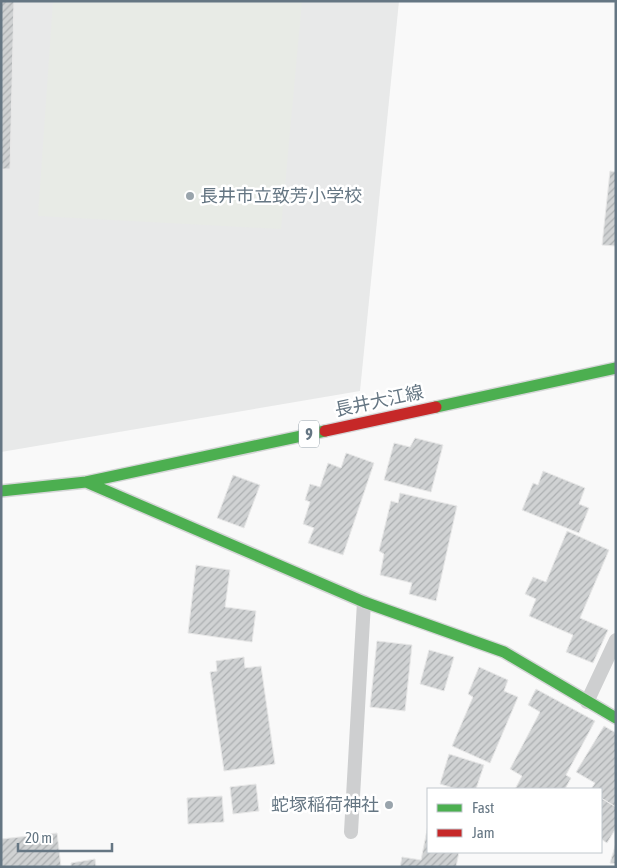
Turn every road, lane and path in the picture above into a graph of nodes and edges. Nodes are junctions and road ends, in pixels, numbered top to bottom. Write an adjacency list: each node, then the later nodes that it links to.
1 (616, 368): 2 (main road, 長井大江線 / 9)
2 (86, 482): 3 (main road, 長井大江線 / 9); 4 (main road)
3 (1, 491)
4 (364, 602): 6 (main road); 8 (lane)
5 (616, 640): 6 (lane)
6 (587, 702): 7 (main road)
7 (616, 718)
8 (351, 832)

